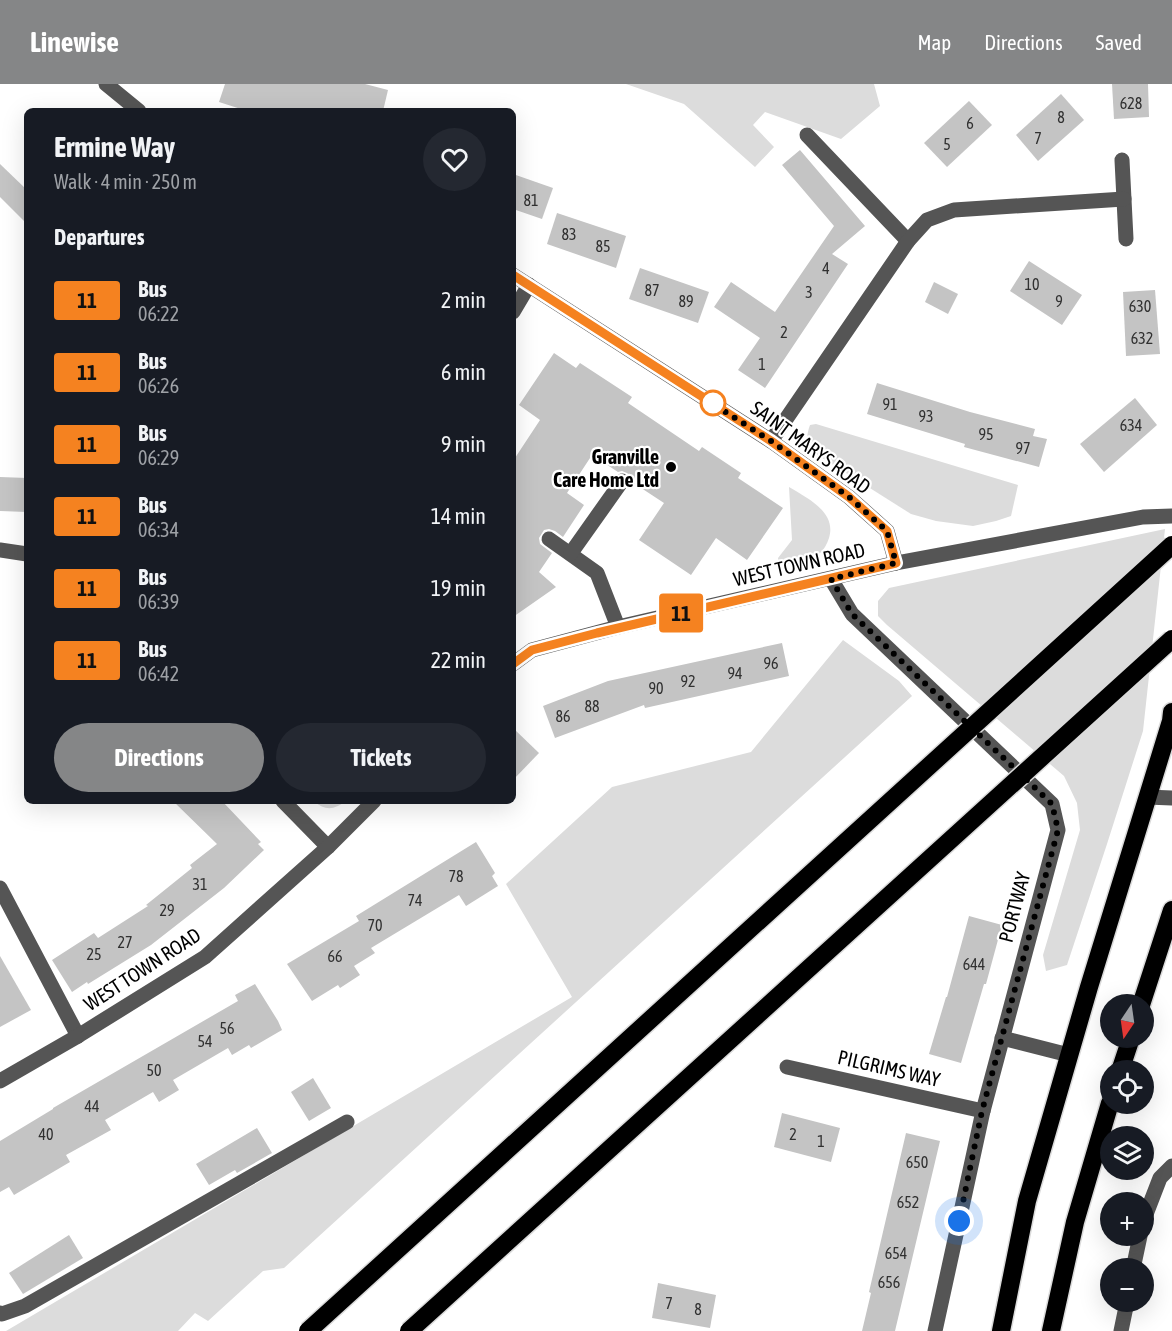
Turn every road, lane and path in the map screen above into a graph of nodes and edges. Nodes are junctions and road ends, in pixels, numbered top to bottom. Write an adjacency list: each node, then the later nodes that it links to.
1 (106, 84): 2 (street)
2 (136, 108)
3 (807, 135): 7 (street)
4 (1122, 160): 5 (street)
5 (1124, 199): 6 (street); 7 (street)
6 (1126, 239)
7 (908, 241): 11 (street)
8 (516, 277): 9 (street, SAINT MARYS ROAD)
9 (529, 285): 10 (street); 11 (street, SAINT MARYS ROAD)
10 (516, 307)
11 (771, 441): 19 (street, SAINT MARYS ROAD)
12 (622, 481): 17 (street)
13 (1172, 516): 19 (street, WEST TOWN ROAD)
14 (549, 538): 17 (street)
15 (1172, 545): 45 (highway, bridge)
16 (0, 550): 18 (street)
17 (570, 553): 21 (street)
18 (24, 554)
19 (896, 563): 20 (street, WEST TOWN ROAD)
20 (831, 579): 21 (street, WEST TOWN ROAD); 34 (street, PORTWAY)
21 (618, 627): 23 (street, WEST TOWN ROAD)
22 (1172, 639): 46 (highway, bridge)
23 (516, 662)
24 (1172, 712): 25 (highway)
25 (1147, 797): 26 (street); 35 (highway)
26 (1172, 798)
27 (286, 804): 29 (street)
28 (371, 804): 29 (street, WEST TOWN ROAD)
29 (328, 848): 33 (street, WEST TOWN ROAD)
30 (0, 888): 33 (street)
31 (1172, 910): 32 (highway)
32 (1145, 994)
33 (78, 1036): 37 (street, WEST TOWN ROAD)
34 (1002, 1038): 35 (street); 38 (street, PORTWAY)
35 (1069, 1054): 48 (highway)
36 (787, 1067): 38 (street, PILGRIMS WAY)
37 (0, 1082)
38 (982, 1111): 47 (street, PORTWAY)
39 (1107, 1114): 49 (highway)
40 (347, 1122): 44 (street)
41 (1172, 1166): 42 (street)
42 (1154, 1195)
43 (1125, 1312): 50 (street)
44 (0, 1313)
45 (308, 1331)
46 (409, 1331)
47 (935, 1331)
48 (1001, 1331)
49 (1051, 1331)
50 (1121, 1331)

